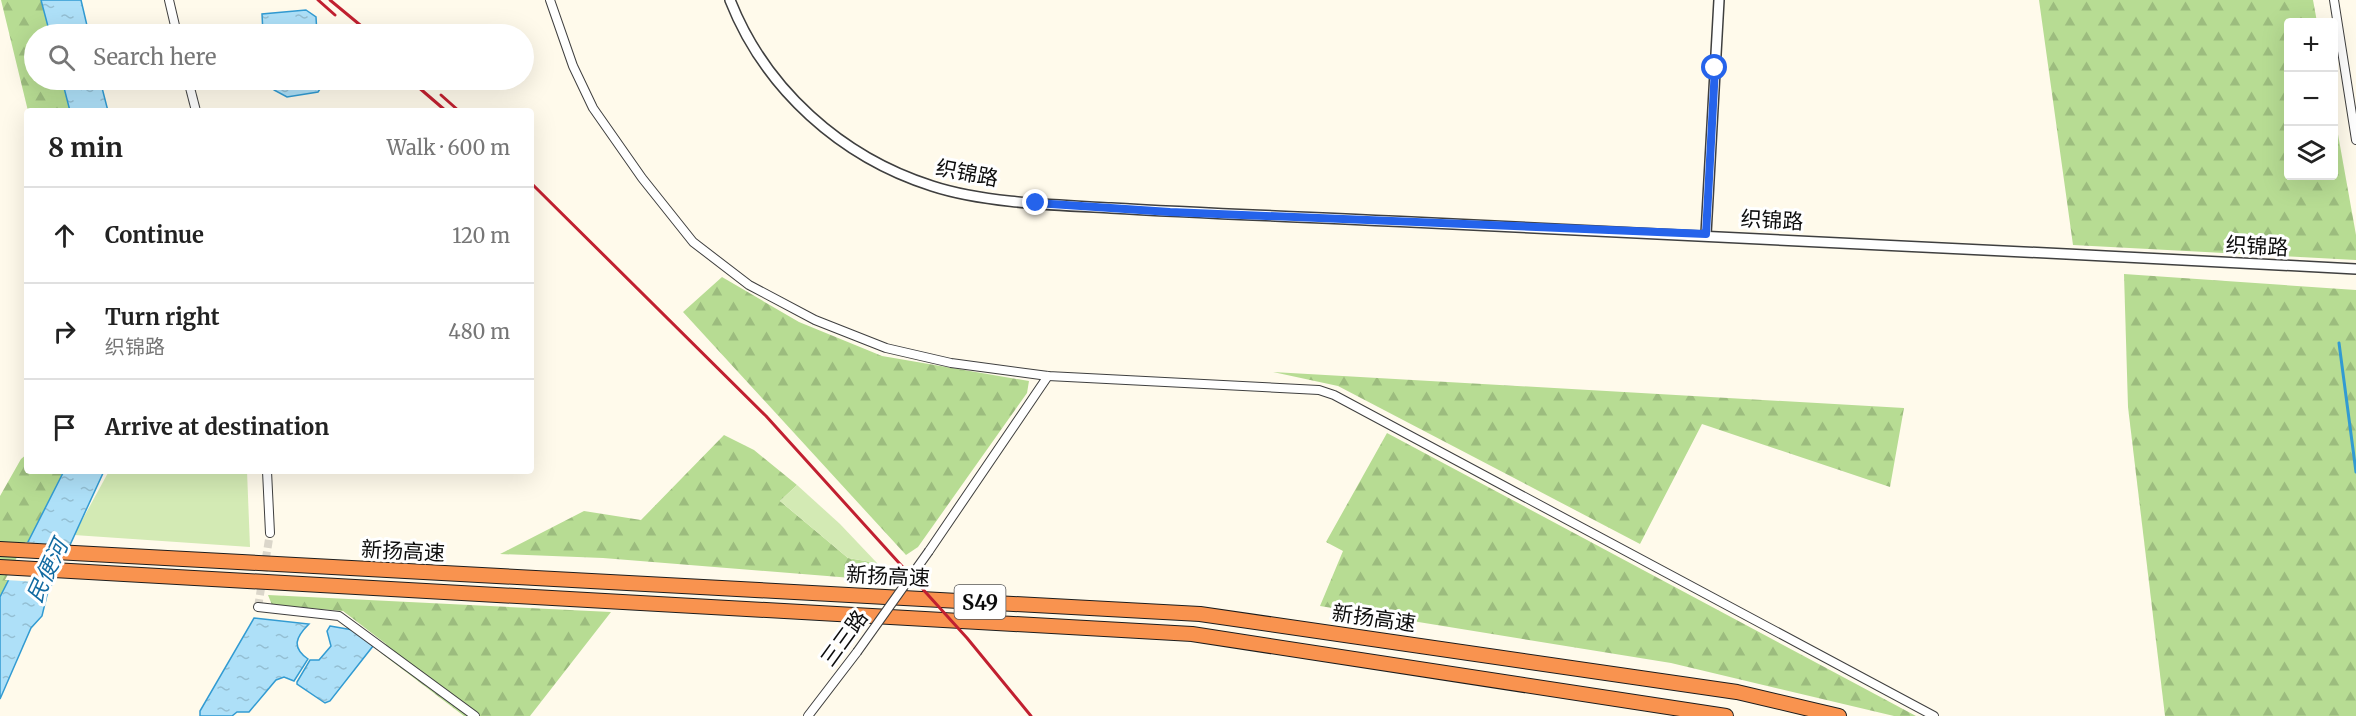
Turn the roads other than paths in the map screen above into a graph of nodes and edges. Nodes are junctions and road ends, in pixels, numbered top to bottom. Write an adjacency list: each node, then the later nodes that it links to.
1 (169, 0): 6 (street)
2 (550, 0): 12 (street)
3 (730, 0): 10 (street, 织锦路)
4 (1719, 0): 10 (street)
5 (2334, 0): 9 (street)
6 (175, 24)
7 (191, 90): 8 (street)
8 (195, 108)
9 (2356, 140)
10 (1706, 234): 11 (street, 织锦路)
11 (2356, 269)
12 (1048, 376): 19 (street, 三三路, bridge); 22 (street)
13 (267, 474): 14 (street)
14 (270, 533)
15 (0, 549): 21 (highway, 新扬高速 / S49)
16 (0, 567): 20 (highway, 新扬高速 / S49)
17 (258, 608): 18 (street)
18 (475, 716)
19 (808, 716)
20 (1726, 716)
21 (1839, 716)
22 (1934, 716)

